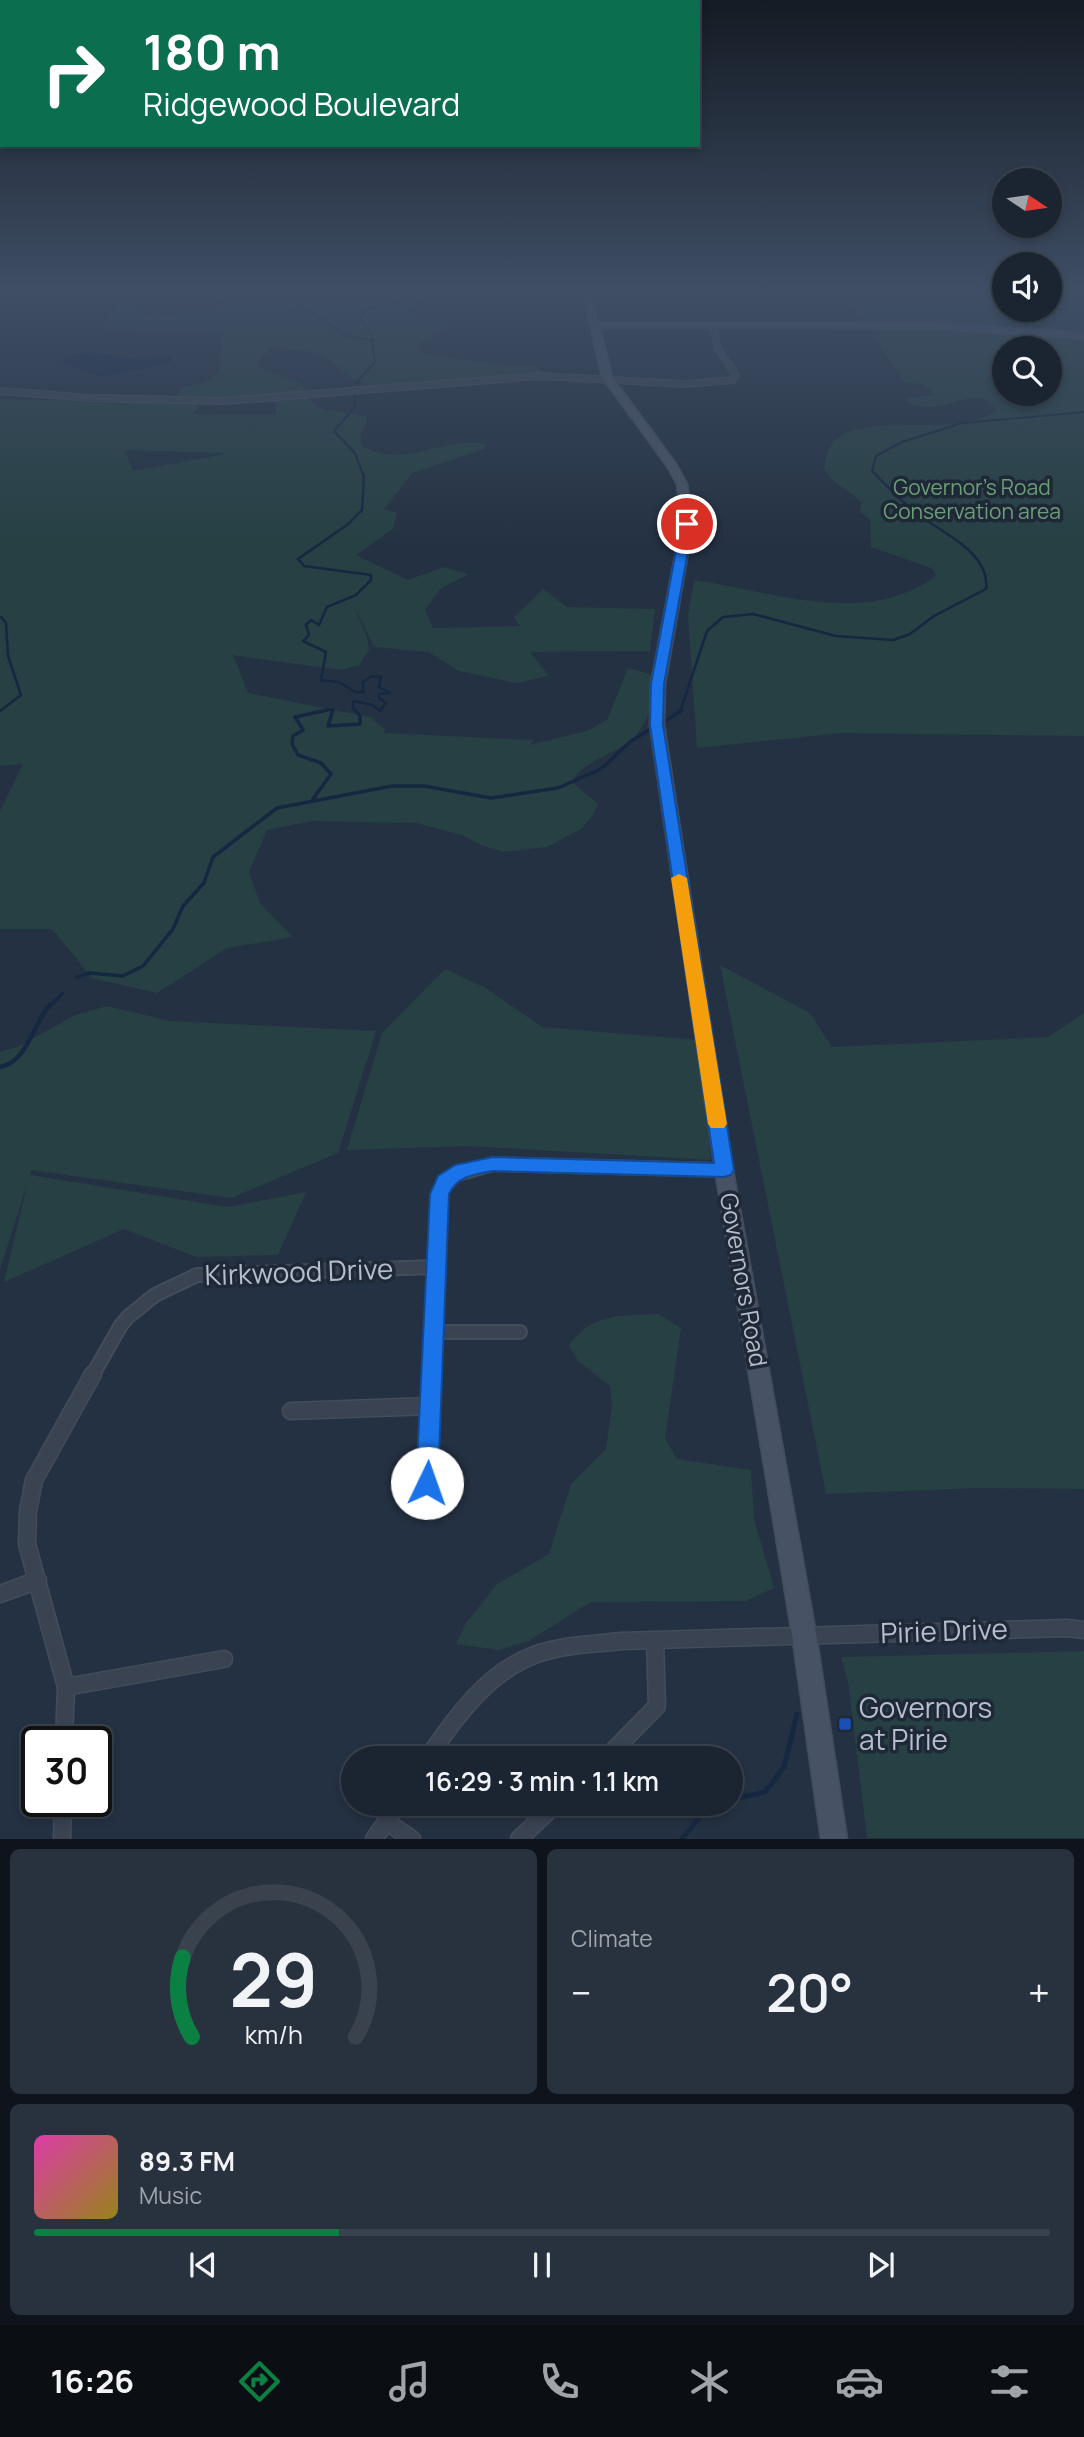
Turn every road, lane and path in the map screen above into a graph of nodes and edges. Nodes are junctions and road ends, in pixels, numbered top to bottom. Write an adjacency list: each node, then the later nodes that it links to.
1 (734, 375): 2 (street)
2 (607, 377): 3 (street); 4 (main road, Governors Road)
3 (0, 391)
4 (724, 1170): 5 (street); 14 (main road, Governors Road)
5 (435, 1267): 6 (street); 11 (street, Kirkwood Drive)
6 (434, 1332): 7 (street); 8 (street)
7 (520, 1332)
8 (431, 1406): 9 (street); 10 (street)
9 (292, 1411)
10 (427, 1483)
11 (37, 1580): 12 (street); 17 (street, Kirkwood Drive)
12 (0, 1594)
13 (1084, 1630): 14 (street, Pirie Drive)
14 (804, 1634): 15 (street, Pirie Drive); 29 (main road, Governors Road)
15 (655, 1642): 19 (street, Pirie Drive); 20 (street)
16 (224, 1659): 17 (street)
17 (66, 1687): 18 (street, Kirkwood Drive)
18 (65, 1726)
19 (435, 1746)
20 (619, 1746)
21 (391, 1816): 24 (street)
22 (543, 1816): 28 (street)
23 (63, 1817): 25 (street)
24 (387, 1822): 26 (street); 27 (street)
25 (62, 1839)
26 (374, 1839)
27 (412, 1839)
28 (519, 1839)
29 (834, 1839)

